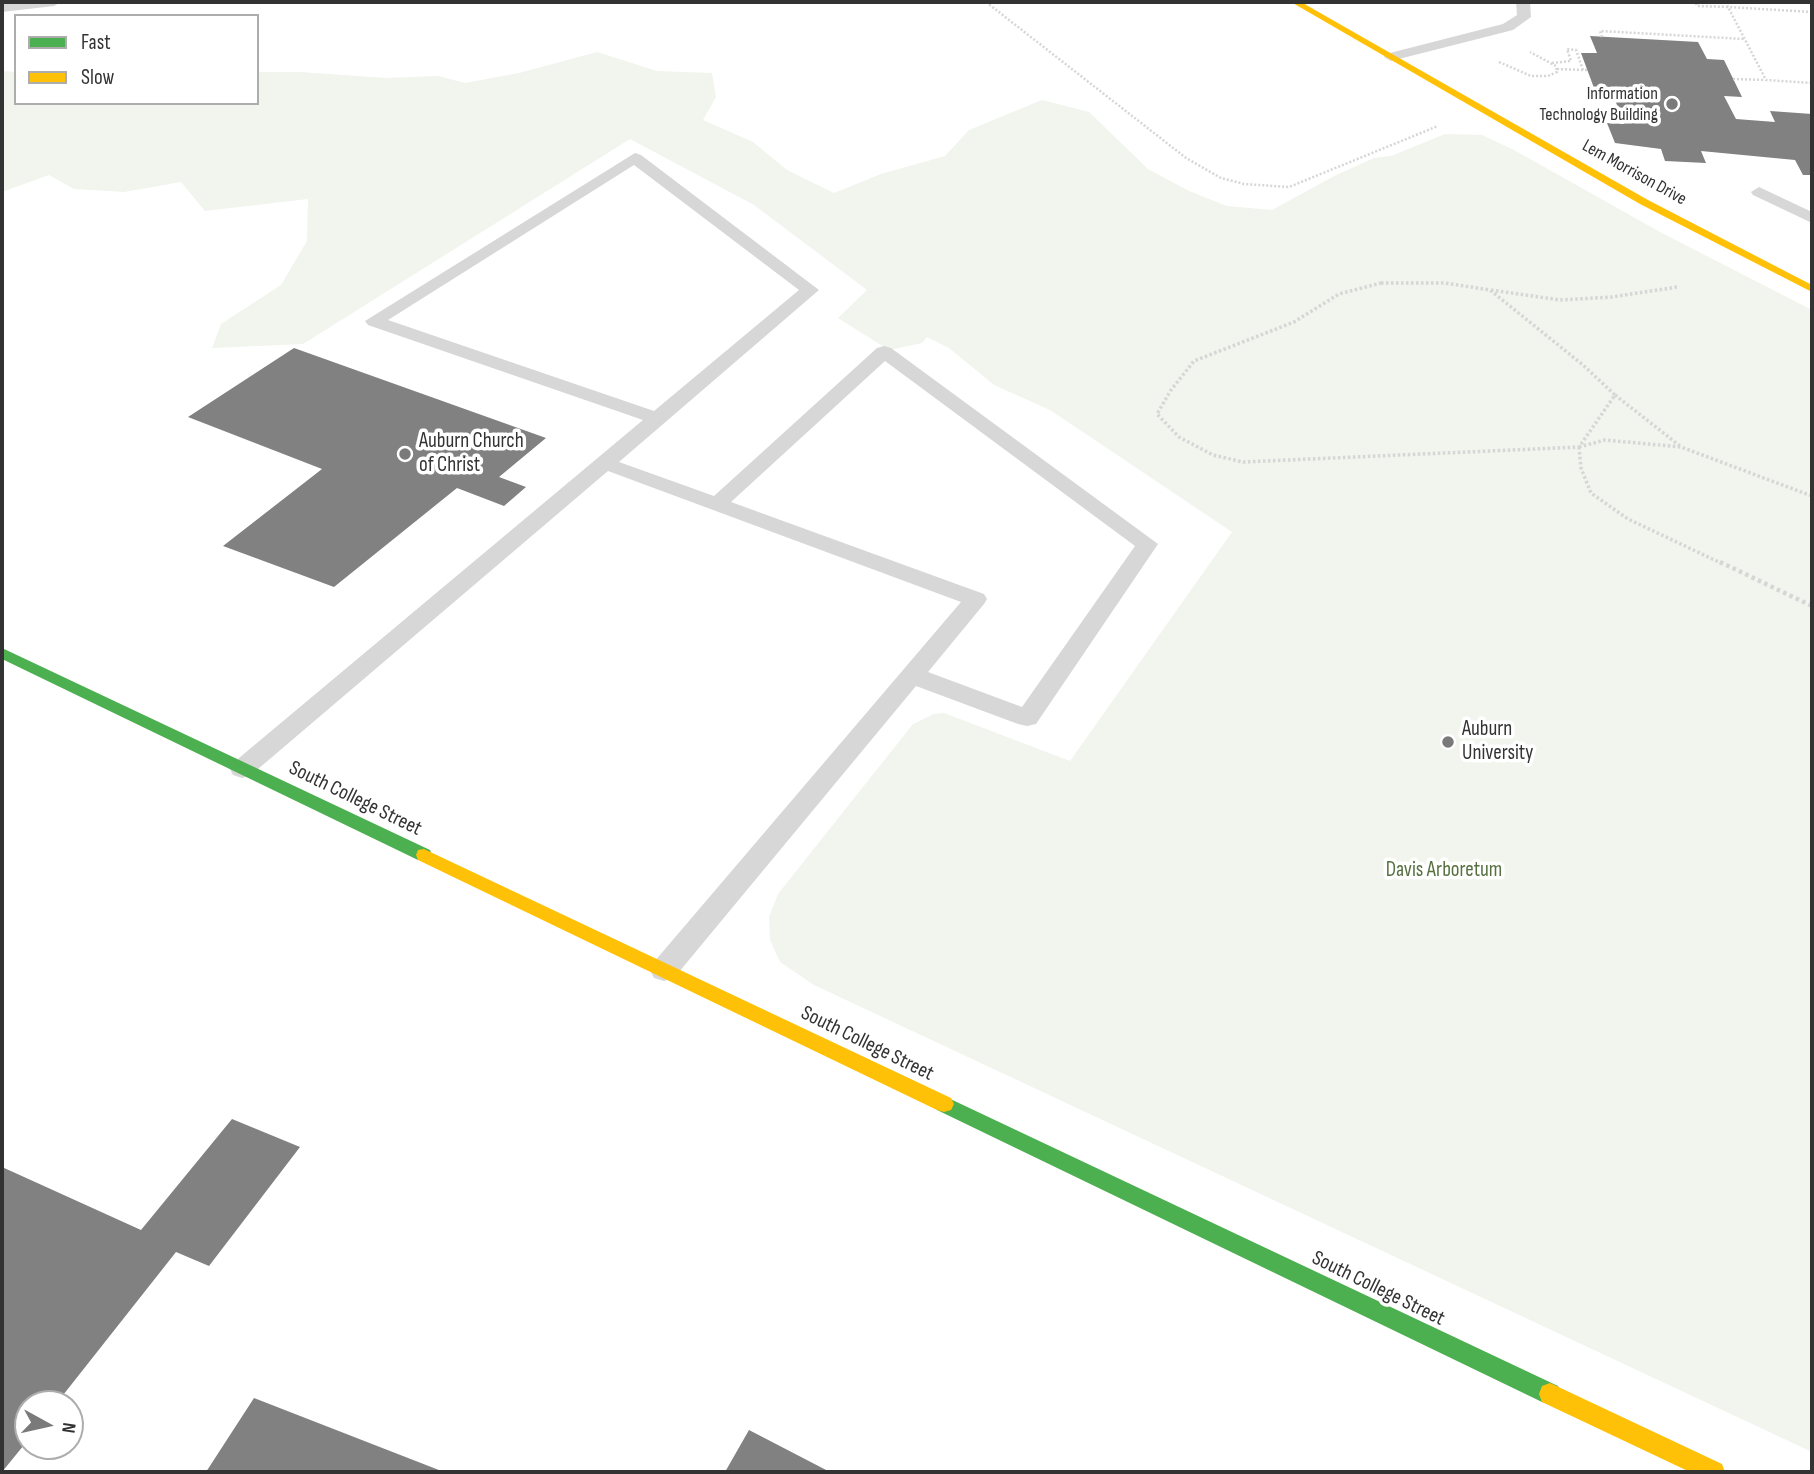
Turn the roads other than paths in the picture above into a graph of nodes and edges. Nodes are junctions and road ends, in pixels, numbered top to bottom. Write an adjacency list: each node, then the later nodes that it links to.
1 (54, 2): 4 (lane)
2 (1295, 2): 5 (main road, Lem Morrison Drive)
3 (1523, 2): 5 (lane)
4 (2, 8)
5 (1391, 57): 8 (main road, Lem Morrison Drive)
6 (1759, 192): 7 (lane)
7 (1812, 218)
8 (1812, 289)
9 (656, 418): 9 (lane); 10 (lane)
10 (604, 463): 11 (lane); 14 (lane)
11 (717, 505): 13 (lane); 13 (lane)
12 (2, 653): 14 (main road, South College Street)
13 (912, 675): 15 (lane)
14 (242, 769): 15 (main road, South College Street)
15 (664, 970): 16 (main road, South College Street)
16 (1714, 1472)

